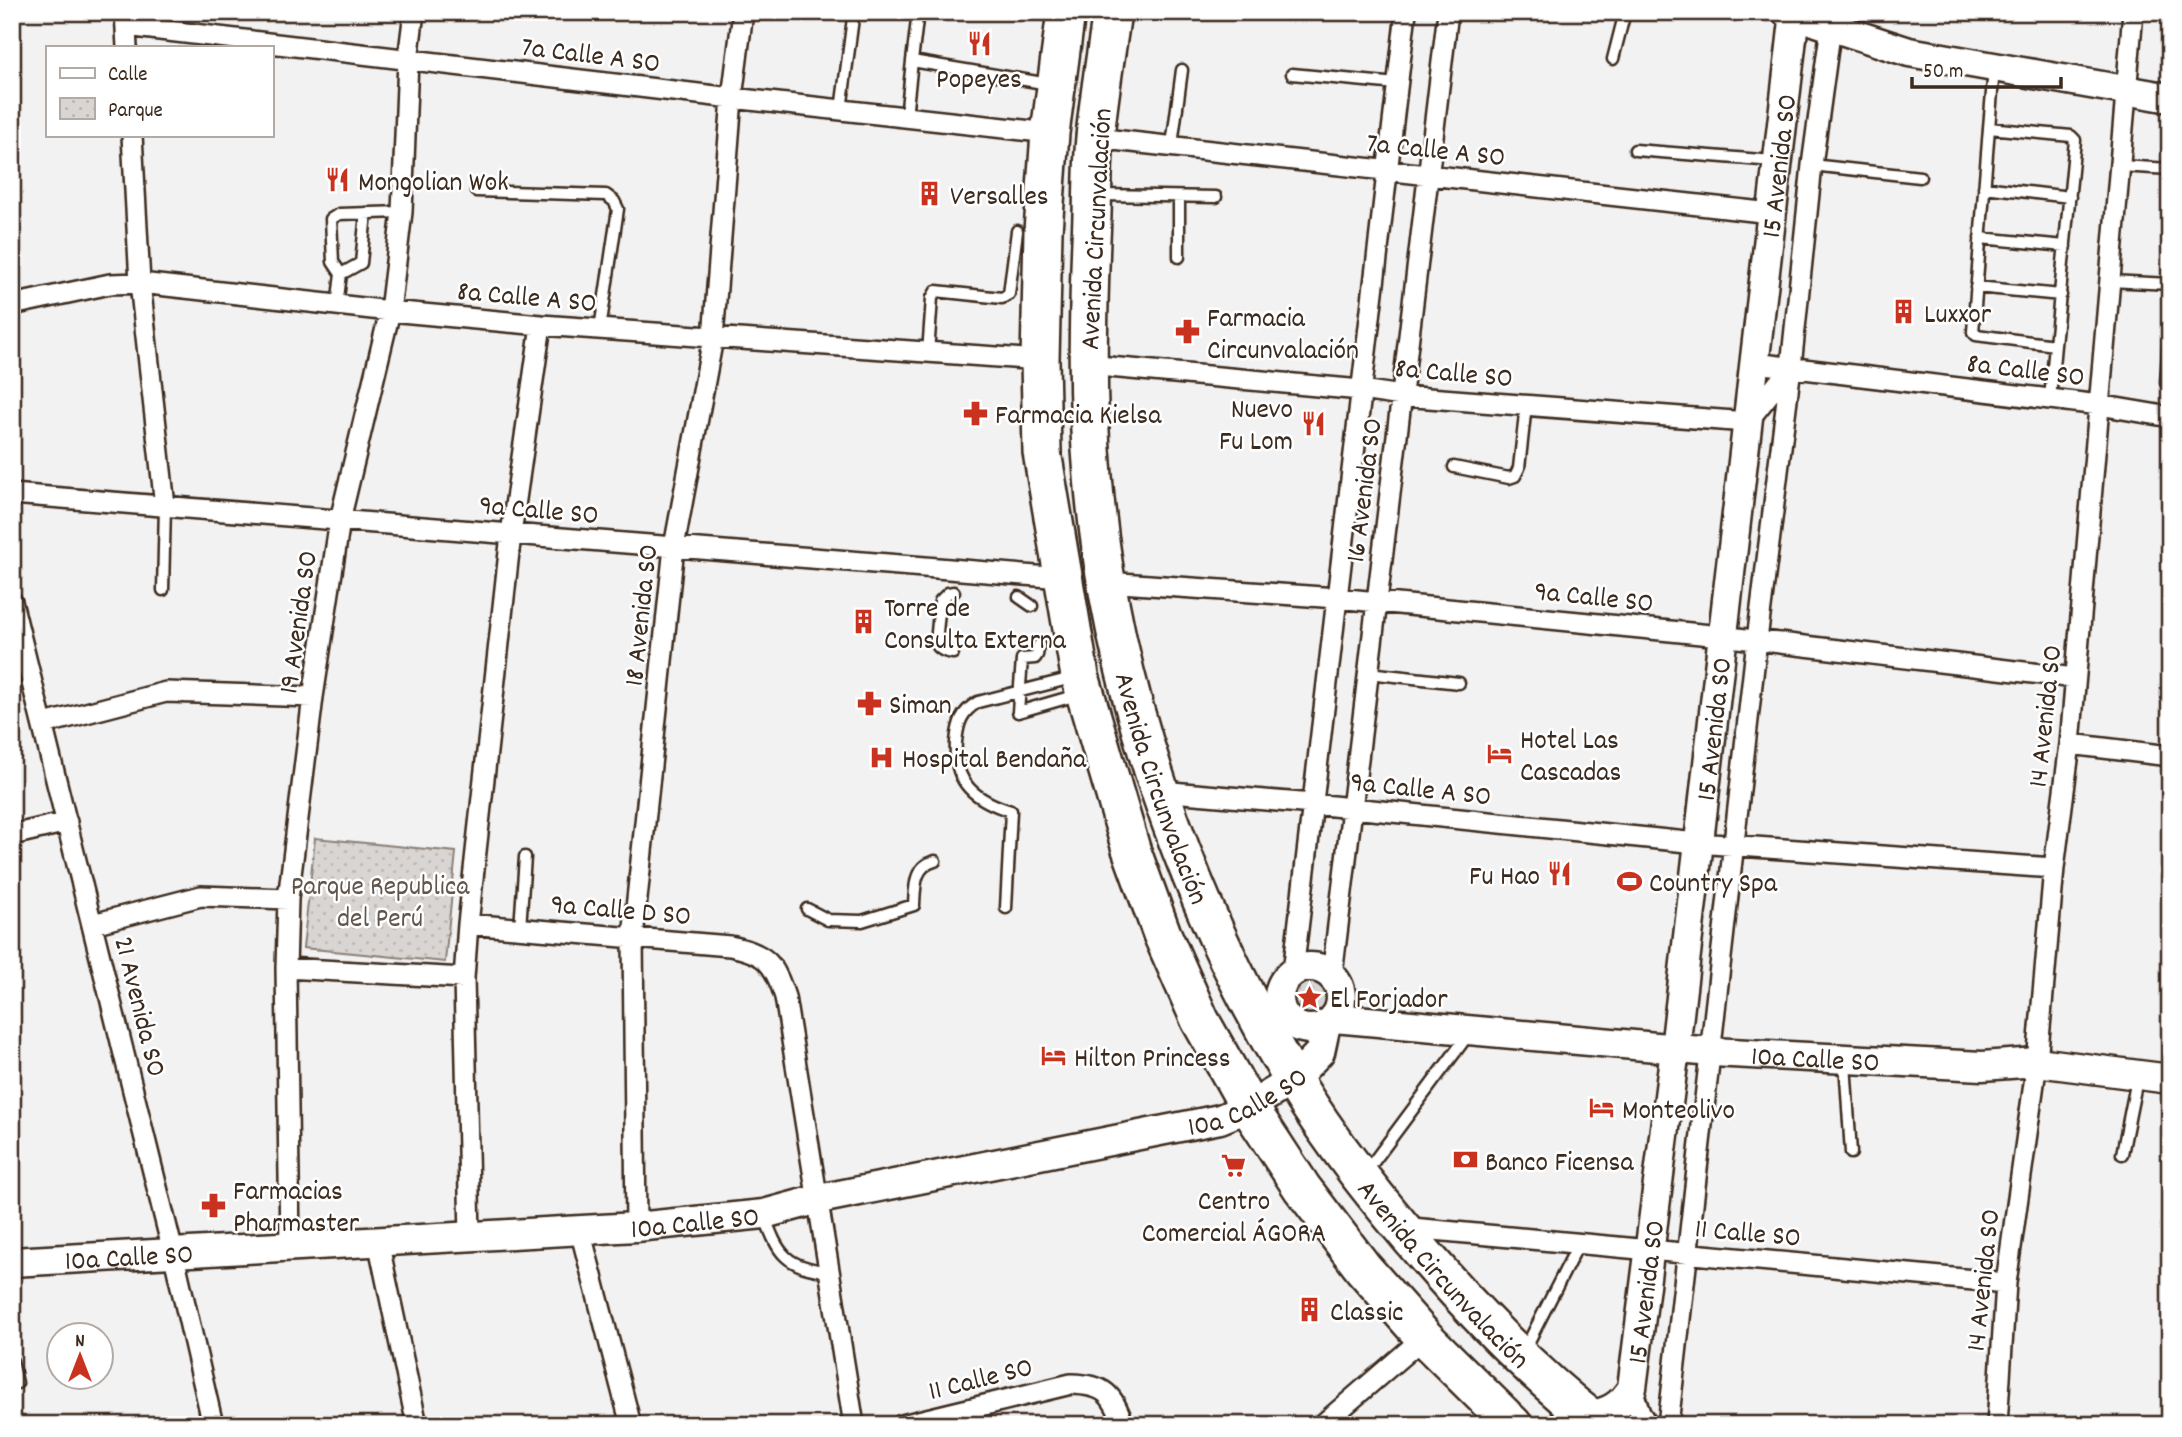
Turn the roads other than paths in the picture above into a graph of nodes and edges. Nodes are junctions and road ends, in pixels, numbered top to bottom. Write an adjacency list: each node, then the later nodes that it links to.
1 (414, 12): 16 (street, 19 Avenida SO)
2 (743, 12): 24 (street, 18 Avenida SO)
3 (918, 12): 17 (lane)
4 (1066, 12): 22 (highway, Avenida Circunvalación)
5 (1112, 12): 31 (highway, Avenida Circunvalación)
6 (1406, 12): 21 (street, 16 Avenida SO)
7 (1448, 12): 39 (street, 16 Avenida SO)
8 (1625, 12): 15 (lane)
9 (2133, 12): 23 (street, 14 Avenida SO)
10 (1792, 13): 13 (street); 34 (street, 15 Avenida SO)
11 (853, 18): 26 (lane)
12 (125, 19): 14 (street); 16 (street, 7a Calle A SO)
13 (1832, 20): 18 (street); 35 (street, 15 Avenida SO)
14 (127, 46)
15 (1613, 59)
16 (408, 60): 24 (street, 7a Calle A SO); 47 (street, 19 Avenida SO)
17 (912, 61): 22 (lane); 27 (lane)
18 (1994, 67): 23 (street); 28 (lane)
19 (1182, 70): 32 (lane)
20 (1292, 74): 21 (lane)
21 (1397, 83): 38 (street, 16 Avenida SO)
22 (1056, 86): 29 (highway, Avenida Circunvalación)
23 (2127, 91): 25 (street); 36 (street, 14 Avenida SO)
24 (732, 98): 26 (street, 7a Calle A SO); 66 (street, 18 Avenida SO)
25 (2170, 98)
26 (841, 110): 27 (street, 7a Calle A SO)
27 (906, 117): 29 (street, 7a Calle A SO)
28 (1989, 128): 41 (lane); 46 (lane)
29 (1050, 133): 50 (highway, Avenida Circunvalación)
30 (132, 136): 56 (street)
31 (1095, 138): 32 (street, 7a Calle A SO); 43 (highway, Avenida Circunvalación)
32 (1172, 145): 38 (street, 7a Calle A SO)
33 (1635, 150): 34 (lane)
34 (1777, 162): 49 (street, 15 Avenida SO)
35 (1812, 165): 40 (lane); 72 (street, 15 Avenida SO)
36 (2120, 166): 37 (lane); 55 (street, 14 Avenida SO)
37 (2170, 169)
38 (1387, 171): 39 (street, 7a Calle A SO); 74 (street, 16 Avenida SO)
39 (1428, 175): 49 (street, 7a Calle A SO); 75 (street, 16 Avenida SO)
40 (1920, 177)
41 (1984, 187): 46 (lane); 51 (lane)
42 (476, 191): 65 (lane)
43 (1093, 195): 44 (lane); 71 (highway, Avenida Circunvalación)
44 (1179, 197): 45 (lane); 53 (lane)
45 (1216, 197)
46 (2070, 197): 52 (lane)
47 (402, 212): 48 (lane); 62 (street, 19 Avenida SO)
48 (366, 213): 54 (lane); 54 (lane)
49 (1771, 213): 70 (street, 15 Avenida SO)
50 (1030, 231): 68 (lane); 69 (highway, Avenida Circunvalación); 71 (highway)
51 (1980, 237): 52 (lane); 58 (lane)
52 (2065, 246): 59 (lane)
53 (1179, 257)
54 (341, 274): 61 (lane)
55 (2110, 281): 57 (lane); 78 (street, 14 Avenida SO)
56 (140, 283): 60 (street, 8a Calle A SO); 61 (street, 8a Calle A SO); 83 (street)
57 (2170, 284)
58 (1976, 287): 59 (lane); 67 (lane)
59 (2060, 295): 67 (lane)
60 (12, 305)
61 (337, 306): 62 (street, 8a Calle A SO)
62 (390, 312): 64 (street, 8a Calle A SO); 84 (street, 19 Avenida SO)
63 (2170, 318): 73 (lane)
64 (541, 325): 65 (street, 8a Calle A SO); 85 (street)
65 (600, 329): 66 (street, 8a Calle A SO)
66 (713, 338): 68 (street, 8a Calle A SO); 86 (street, 18 Avenida SO)
67 (2055, 345): 76 (lane)
68 (928, 353): 69 (street, 8a Calle A SO)
69 (1040, 360): 87 (highway, Avenida Circunvalación)
70 (1755, 363): 72 (street, 8a Calle SO); 80 (street, 15 Avenida SO)
71 (1087, 365): 74 (street, 8a Calle SO); 88 (highway, Avenida Circunvalación)
72 (1791, 367): 76 (street, 8a Calle SO); 80 (street); 97 (street, 15 Avenida SO)
73 (2166, 383)
74 (1361, 390): 75 (street, 8a Calle SO); 92 (street, 16 Avenida SO)
75 (1402, 396): 77 (street, 8a Calle SO); 93 (street, 16 Avenida SO)
76 (2050, 399): 78 (street, 8a Calle SO)
77 (1525, 405): 80 (street, 8a Calle SO); 81 (lane)
78 (2099, 405): 79 (street, 8a Calle SO); 102 (street, 14 Avenida SO)
79 (2170, 417)
80 (1746, 422): 96 (street, 15 Avenida SO)
81 (1454, 467)
82 (12, 494): 83 (street, 9a Calle SO)
83 (165, 506): 84 (street, 9a Calle SO); 89 (lane)
84 (340, 520): 85 (street, 9a Calle SO); 106 (street, 19 Avenida SO)
85 (511, 534): 86 (street, 9a Calle SO); 124 (street)
86 (674, 547): 87 (street, 9a Calle SO); 126 (street, 18 Avenida SO)
87 (1062, 578): 99 (highway); 104 (highway, Avenida Circunvalación)
88 (1107, 582): 92 (street, 9a Calle SO); 99 (highway, Avenida Circunvalación)
89 (163, 590)
90 (954, 592): 100 (lane)
91 (1018, 597): 95 (lane)
92 (1337, 598): 93 (street, 9a Calle SO); 111 (street, 16 Avenida SO)
93 (1377, 602): 96 (street, 9a Calle SO); 101 (street, 16 Avenida SO)
94 (12, 603): 107 (street, 21 Avenida SO)
95 (1032, 606)
96 (1721, 636): 97 (street, 9a Calle SO); 115 (street, 15 Avenida SO)
97 (1757, 640): 102 (street, 9a Calle SO); 116 (street, 15 Avenida SO)
98 (1039, 645): 105 (lane)
99 (1119, 647): 110 (highway, Avenida Circunvalación)
100 (953, 653)
101 (1368, 673): 103 (lane); 112 (street, 16 Avenida SO)
102 (2075, 678): 108 (street, 14 Avenida SO)
103 (1459, 683)
104 (1082, 684): 105 (lane); 105 (lane); 141 (highway, Avenida Circunvalación)
105 (1020, 692): 121 (lane)
106 (313, 697): 107 (street); 120 (street, 19 Avenida SO)
107 (44, 724): 113 (street, 21 Avenida SO)
108 (2070, 744): 109 (street); 119 (street, 14 Avenida SO)
109 (2170, 756)
110 (1160, 791): 111 (street, 9a Calle A SO); 131 (highway, Avenida Circunvalación)
111 (1312, 804): 112 (street, 9a Calle A SO); 128 (street, 16 Avenida SO)
112 (1352, 808): 115 (street, 9a Calle A SO); 129 (street, 16 Avenida SO)
113 (67, 822): 114 (street); 123 (street, 21 Avenida SO)
114 (12, 835)
115 (1697, 843): 116 (street, 9a Calle A SO); 134 (street, 15 Avenida SO)
116 (1733, 845): 119 (street, 9a Calle A SO); 135 (street, 15 Avenida SO)
117 (525, 857): 125 (lane)
118 (936, 861): 122 (lane)
119 (2054, 868): 137 (street, 14 Avenida SO)
120 (288, 899): 123 (street); 127 (street, 19 Avenida SO)
121 (1006, 908)
122 (807, 909)
123 (93, 924): 155 (street, 21 Avenida SO)
124 (468, 924): 125 (street, 9a Calle D SO); 130 (street)
125 (520, 928): 126 (street, 9a Calle D SO)
126 (633, 937): 145 (street, 9a Calle D SO); 147 (street, 18 Avenida SO)
127 (286, 968): 130 (street); 153 (street, 19 Avenida SO)
128 (1293, 972): 129 (street); 131 (street)
129 (1332, 975): 132 (street)
130 (464, 978): 150 (street)
131 (1270, 1015): 132 (street); 140 (highway, Avenida Circunvalación)
132 (1330, 1021): 133 (street, 10a Calle SO); 140 (street, 10a Calle SO)
133 (1472, 1030): 134 (street, 10a Calle SO); 144 (lane)
134 (1675, 1049): 135 (street, 10a Calle SO); 154 (street, 15 Avenida SO)
135 (1712, 1052): 136 (street, 10a Calle SO); 156 (street, 15 Avenida SO)
136 (1845, 1059): 137 (street, 10a Calle SO); 142 (lane)
137 (2037, 1062): 138 (street, 10a Calle SO); 159 (street, 14 Avenida SO)
138 (2138, 1075): 139 (street, 10a Calle SO); 143 (lane)
139 (2170, 1079)
140 (1293, 1080): 141 (street, 10a Calle SO); 144 (highway, Avenida Circunvalación)
141 (1250, 1107): 145 (street, 10a Calle SO); 161 (highway, Avenida Circunvalación)
142 (1851, 1153)
143 (2122, 1154)
144 (1362, 1178): 148 (highway, Avenida Circunvalación)
145 (819, 1199): 146 (street, 10a Calle SO); 158 (street)
146 (764, 1214): 147 (street, 10a Calle SO); 158 (lane)
147 (636, 1227): 149 (street, 10a Calle SO)
148 (1401, 1227): 152 (street, 11 Calle SO); 160 (highway, Avenida Circunvalación)
149 (580, 1230): 150 (street, 10a Calle SO); 169 (street)
150 (470, 1236): 151 (street, 10a Calle SO)
151 (378, 1241): 153 (street, 10a Calle SO); 168 (street)
152 (1579, 1243): 154 (street, 11 Calle SO); 162 (lane)
153 (290, 1245): 155 (street, 10a Calle SO)
154 (1650, 1250): 156 (street, 11 Calle SO); 165 (street, 15 Avenida SO)
155 (173, 1252): 157 (street, 10a Calle SO); 167 (street, 21 Avenida SO)
156 (1687, 1254): 159 (street, 11 Calle SO); 176 (street, 15 Avenida SO)
157 (12, 1262)
158 (830, 1272): 170 (street)
159 (2006, 1283): 177 (street, 14 Avenida SO)
160 (1462, 1298): 162 (highway, Avenida Circunvalación); 166 (highway)
161 (1424, 1337): 173 (street); 174 (highway, Avenida Circunvalación)
162 (1521, 1356): 166 (highway, Avenida Circunvalación)
163 (12, 1362): 164 (lane)
164 (17, 1383)
165 (1632, 1388): 166 (street, 15 Avenida SO); 175 (street)
166 (1584, 1422)
167 (213, 1425)
168 (417, 1425)
169 (631, 1425)
170 (854, 1425)
171 (902, 1425): 172 (street, 11 Calle SO)
172 (1124, 1425)
173 (1322, 1425)
174 (1513, 1425)
175 (1648, 1425)
176 (1668, 1425)
177 (1997, 1425)

